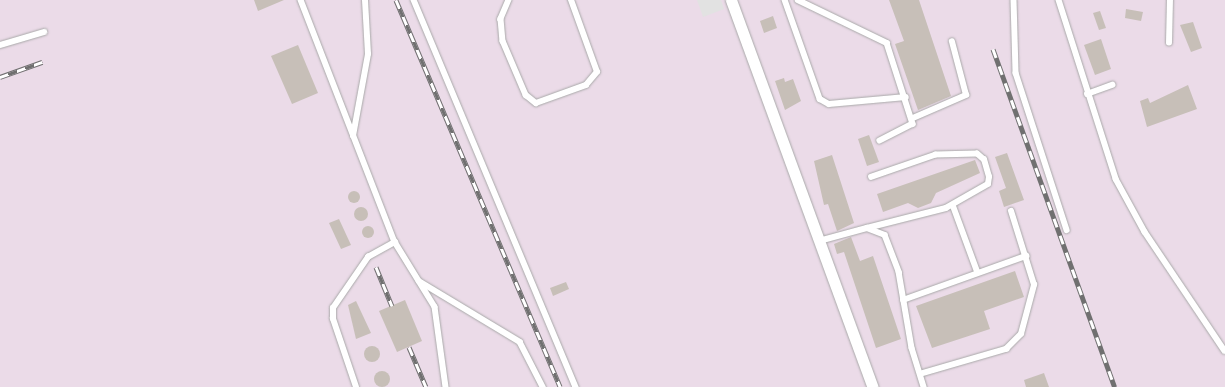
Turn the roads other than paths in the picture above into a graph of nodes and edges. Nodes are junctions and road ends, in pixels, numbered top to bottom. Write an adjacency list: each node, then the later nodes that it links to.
1 (301, 0): 20 (lane)
2 (365, 0): 20 (lane)
3 (414, 0): 38 (lane)
4 (509, 0): 5 (lane)
5 (571, 0)
6 (731, 0): 28 (street)
7 (785, 0): 18 (lane)
8 (798, 0): 18 (lane)
9 (1014, 0): 26 (lane)
10 (1059, 0): 17 (lane)
11 (1170, 0): 14 (lane)
12 (44, 32): 15 (lane)
13 (952, 42): 19 (lane)
14 (1169, 43)
15 (0, 45)
16 (1112, 85): 17 (lane)
17 (1087, 94): 33 (lane)
18 (906, 96): 19 (lane)
19 (913, 118): 21 (lane)
20 (353, 138): 27 (lane)
21 (880, 140)
22 (872, 178): 23 (lane)
23 (953, 205): 25 (lane); 30 (lane)
24 (1011, 211): 29 (lane)
25 (867, 228): 28 (lane); 32 (lane)
26 (1067, 230)
27 (395, 242): 31 (lane); 35 (lane)
28 (818, 242): 39 (street)
29 (1026, 256): 30 (lane); 34 (lane)
30 (978, 273): 32 (lane)
31 (417, 280): 36 (lane); 37 (lane)
32 (903, 300): 34 (lane)
33 (1225, 350)
34 (920, 374): 40 (lane)
35 (356, 387)
36 (446, 387)
37 (543, 387)
38 (576, 387)
39 (873, 387)
40 (924, 387)

